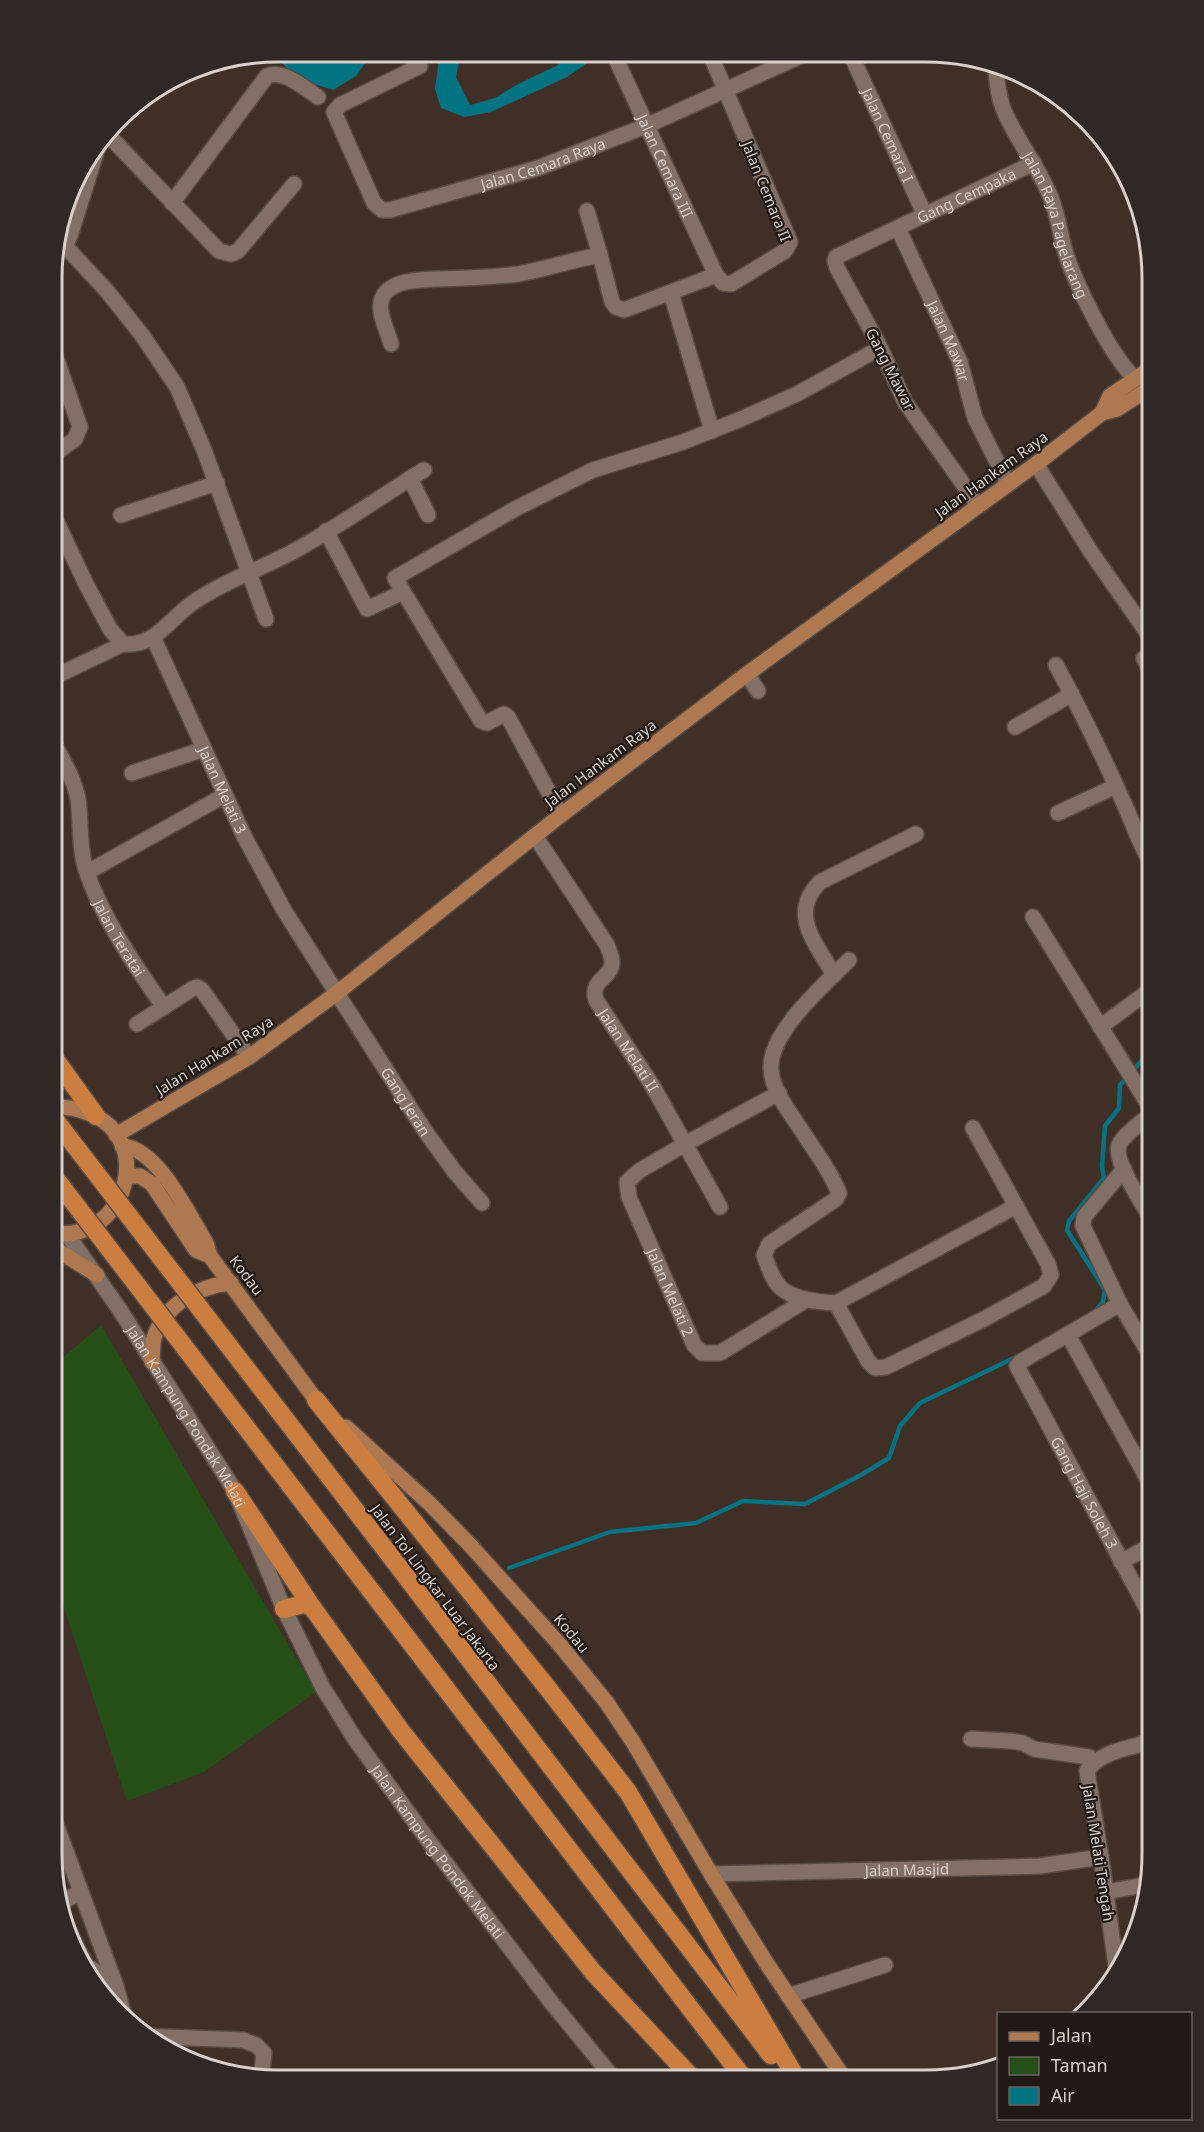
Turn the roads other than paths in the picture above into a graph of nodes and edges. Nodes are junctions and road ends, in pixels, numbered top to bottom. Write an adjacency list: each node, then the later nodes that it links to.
1 (617, 62): 9 (street, Jalan Cemara III)
2 (714, 62): 7 (street, Jalan Cemara II)
3 (787, 62): 7 (street, Jalan Cemara Raya)
4 (853, 62): 16 (street, Jalan Cemara I)
5 (420, 66): 9 (street, Jalan Cemara Raya)
6 (996, 73): 11 (street, Jalan Raya Pagelarang)
7 (726, 90): 9 (street, Jalan Cemara Raya); 21 (street, Jalan Cemara II)
8 (318, 97): 14 (street)
9 (646, 126): 21 (street, Jalan Cemara III)
10 (112, 139): 14 (street)
11 (1034, 163): 16 (street, Gang Cempaka); 27 (street, Jalan Raya Pagelarang)
12 (92, 166): 18 (street)
13 (294, 184): 14 (street)
14 (172, 202)
15 (587, 212): 20 (street)
16 (926, 216): 17 (street, Gang Cempaka)
17 (898, 228): 24 (street, Gang Mawar); 36 (street, Jalan Mawar)
18 (66, 237)
19 (63, 253): 35 (street)
20 (600, 255): 22 (street); 23 (street)
21 (716, 275): 22 (street)
22 (671, 293): 30 (street)
23 (391, 344)
24 (880, 348): 30 (street); 37 (street, Gang Mawar)
25 (62, 375): 31 (street)
26 (1142, 375): 27 (main road, Jalan Hankam Raya)
27 (1136, 379): 29 (main road, Jalan Hankam Raya)
28 (1142, 393): 29 (main road, Jalan Hankam Raya)
29 (1102, 413): 32 (main road, Jalan Hankam Raya)
30 (712, 431): 43 (street)
31 (62, 448)
32 (1036, 464): 36 (main road, Jalan Hankam Raya); 45 (street)
33 (424, 470): 34 (street)
34 (410, 478): 39 (street); 40 (street)
35 (217, 483): 38 (street); 42 (street)
36 (1008, 484): 37 (main road, Jalan Hankam Raya)
37 (978, 506): 50 (main road, Jalan Hankam Raya)
38 (121, 515)
39 (428, 515)
40 (326, 531): 42 (street); 43 (street)
41 (62, 533): 47 (street)
42 (247, 572): 44 (street); 46 (street)
43 (403, 592): 60 (street)
44 (266, 619)
45 (1142, 625)
46 (153, 637): 47 (street); 54 (street, Jalan Melati 3)
47 (123, 644): 49 (street)
48 (1056, 665): 52 (street)
49 (62, 673)
50 (747, 674): 51 (street); 60 (main road, Jalan Hankam Raya)
51 (758, 691)
52 (1072, 694): 53 (street); 57 (street)
53 (1015, 727)
54 (204, 749): 56 (street); 58 (street, Jalan Melati 3)
55 (62, 760): 64 (street, Jalan Teratai)
56 (132, 773)
57 (1116, 786): 59 (street); 63 (street)
58 (225, 795): 64 (street); 68 (street, Jalan Melati 3)
59 (1058, 813)
60 (561, 814): 62 (main road, Jalan Hankam Raya)
61 (916, 834): 67 (street)
62 (535, 836): 68 (main road, Jalan Hankam Raya); 85 (street, Jalan Melati II)
63 (1142, 850)
64 (88, 872): 70 (street, Jalan Teratai)
65 (1033, 917): 72 (street)
66 (849, 960): 67 (street)
67 (834, 975): 76 (street)
68 (335, 995): 73 (main road, Jalan Hankam Raya); 90 (street, Gang Jeran)
69 (1142, 996): 72 (street)
70 (164, 1007): 71 (street); 73 (street)
71 (136, 1024)
72 (1100, 1027): 77 (street)
73 (249, 1058): 84 (main road, Jalan Hankam Raya)
74 (62, 1069): 75 (highway)
75 (64, 1072): 79 (highway); 80 (highway)
76 (779, 1093): 85 (street); 99 (street)
77 (1142, 1096)
78 (62, 1107): 79 (main road)
79 (71, 1107): 80 (main road)
80 (96, 1116): 84 (main road)
81 (1142, 1122): 86 (street)
82 (973, 1128): 91 (street)
83 (62, 1129): 134 (highway, Jalan Tol Lingkar Luar Jakarta, bridge)
84 (119, 1141): 87 (main road); 93 (main road, Kodau)
85 (685, 1144): 92 (street); 99 (street, Jalan Melati 2)
86 (1124, 1169): 89 (street); 101 (street)
87 (126, 1176): 93 (main road, Kodau); 94 (main road)
88 (62, 1187): 133 (highway, bridge)
89 (1142, 1201)
90 (482, 1203)
91 (1016, 1206): 100 (street); 100 (street)
92 (720, 1207)
93 (180, 1213): 98 (main road, Kodau)
94 (62, 1233)
95 (62, 1237): 97 (street, Jalan Kampung Pondak Melati)
96 (62, 1254): 97 (main road)
97 (101, 1282): 104 (street, Jalan Kampung Pondak Melati)
98 (231, 1283): 104 (main road); 105 (main road, Kodau)
99 (806, 1300): 100 (street)
100 (836, 1303)
101 (1120, 1304): 102 (street); 103 (street)
102 (1068, 1335): 106 (street); 109 (street, Gang Haji Soleh 3)
103 (1142, 1339)
104 (153, 1362): 107 (street, Jalan Kampung Pondak Melati)
105 (316, 1400): 118 (main road, Kodau); 135 (highway)
106 (1142, 1469)
107 (235, 1491): 111 (highway); 112 (street, Jalan Kampung Pondak Melati)
108 (1142, 1550): 109 (street)
109 (1120, 1562): 110 (street, Gang Haji Soleh 3)
110 (1142, 1601)
111 (312, 1607): 112 (highway); 132 (highway)
112 (284, 1609): 131 (street, Jalan Kampung Pondok Melati)
113 (971, 1738): 115 (street)
114 (1142, 1744): 115 (street, Jalan Melati Tengah)
115 (1090, 1760): 117 (street, Jalan Melati Tengah)
116 (62, 1841): 120 (street)
117 (1101, 1857): 118 (street, Jalan Masjid); 121 (street, Jalan Melati Tengah)
118 (711, 1874): 127 (main road, Kodau)
119 (1140, 1886): 121 (street)
120 (81, 1892): 122 (street); 126 (street)
121 (1106, 1892): 123 (street, Jalan Melati Tengah)
122 (67, 1900)
123 (1115, 1960)
124 (885, 1965): 127 (street)
125 (97, 1973): 126 (street)
126 (116, 1986): 128 (street)
127 (788, 1996): 136 (main road, Kodau)
128 (120, 2002)
129 (162, 2037): 130 (street)
130 (262, 2070)
131 (607, 2070)
132 (685, 2070)
133 (737, 2070)
134 (783, 2070)
135 (792, 2070)
136 (838, 2070)

